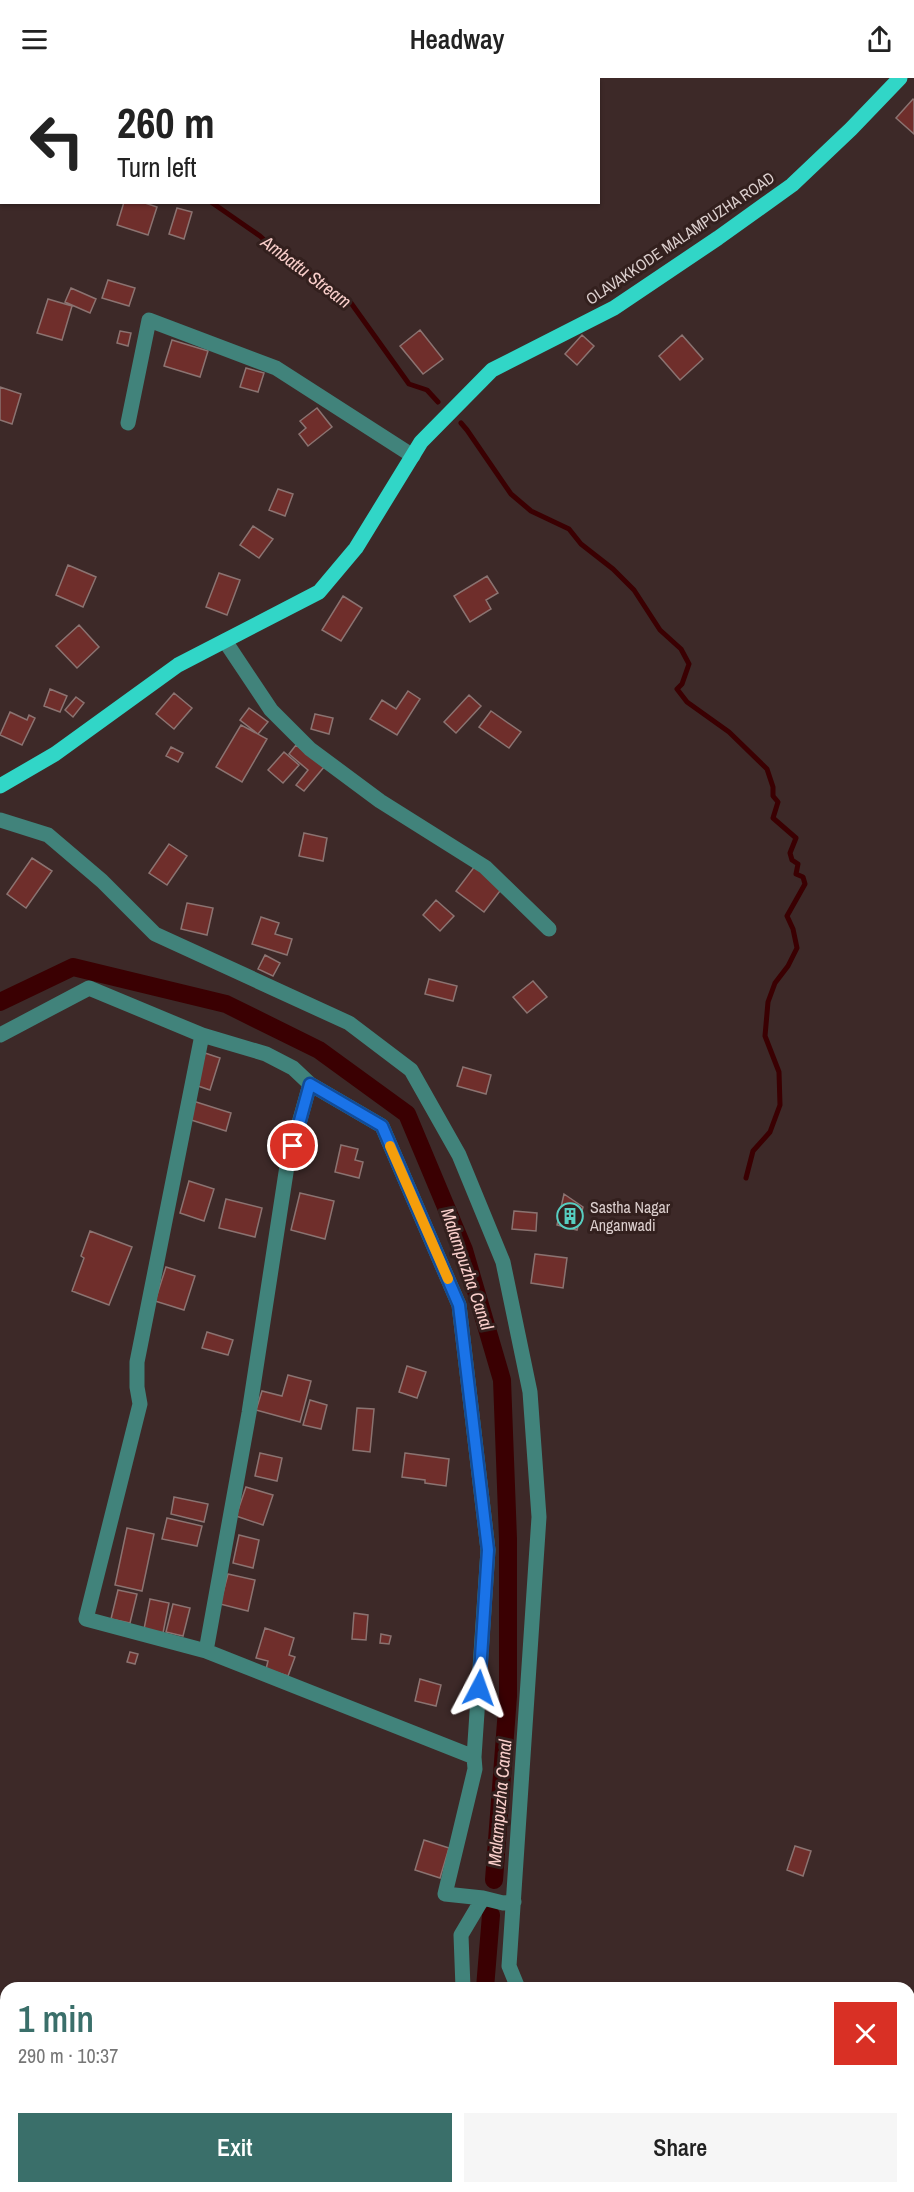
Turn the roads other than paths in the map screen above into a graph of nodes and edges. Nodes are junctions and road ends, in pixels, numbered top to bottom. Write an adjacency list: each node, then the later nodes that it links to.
1 (900, 78): 3 (main road, OLAVAKKODE MALAMPUZHA ROAD)
2 (128, 423): 3 (street)
3 (412, 456): 4 (main road, OLAVAKKODE MALAMPUZHA ROAD)
4 (225, 641): 5 (main road, OLAVAKKODE MALAMPUZHA ROAD); 7 (street)
5 (0, 786)
6 (0, 820): 14 (street)
7 (549, 929)
8 (0, 1035): 9 (street)
9 (202, 1035): 10 (street); 11 (street)
10 (310, 1084): 11 (street); 12 (street)
11 (206, 1651): 12 (street)
12 (474, 1757): 13 (street)
13 (483, 1898): 14 (street); 15 (street)
14 (508, 1903): 16 (street)
15 (463, 1982)
16 (516, 1982)

